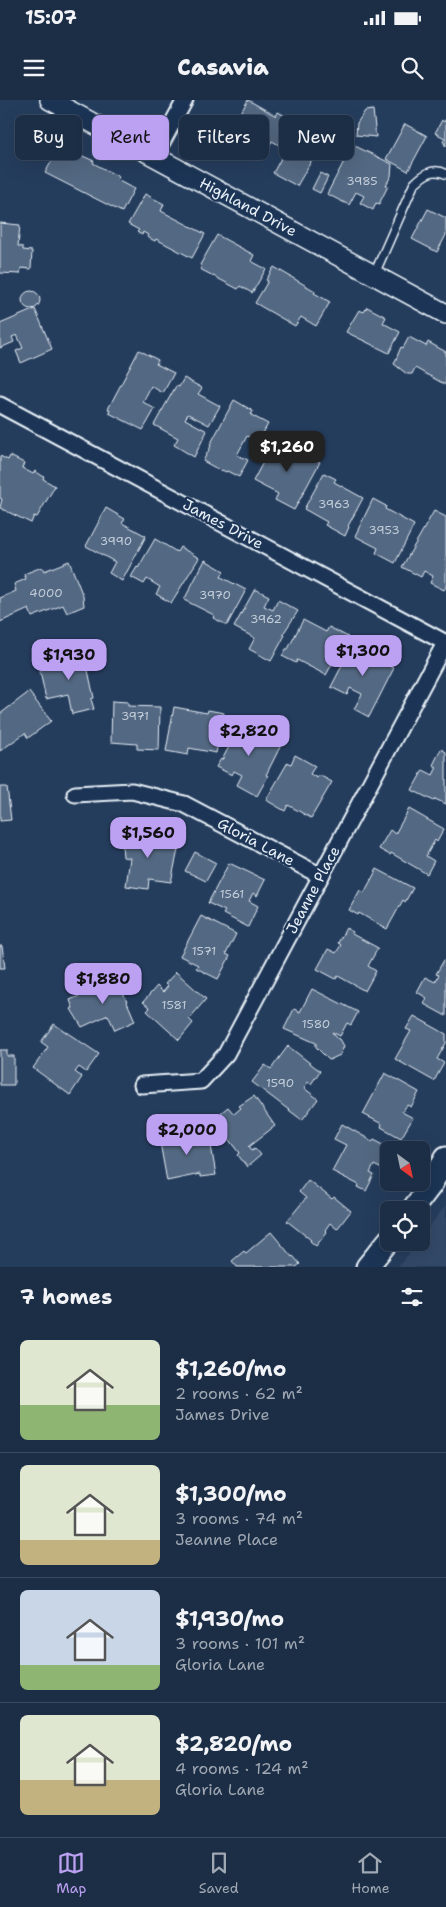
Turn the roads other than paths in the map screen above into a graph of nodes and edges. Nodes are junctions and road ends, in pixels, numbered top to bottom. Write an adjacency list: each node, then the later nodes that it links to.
1 (50, 100): 3 (street, Highland Drive)
2 (185, 100): 4 (street)
3 (92, 123)
4 (169, 129)
5 (160, 160): 7 (street, Highland Drive)
6 (446, 174): 7 (lane)
7 (374, 275): 8 (street, Highland Drive)
8 (446, 314)
9 (0, 405): 10 (street, James Drive)
10 (446, 643): 12 (street, Jeanne Place)
11 (74, 794): 12 (street, Gloria Lane)
12 (321, 876): 13 (street, Jeanne Place)
13 (142, 1086)
14 (446, 1158): 15 (main road)
15 (419, 1201)
16 (380, 1251): 17 (main road)
17 (367, 1267)

